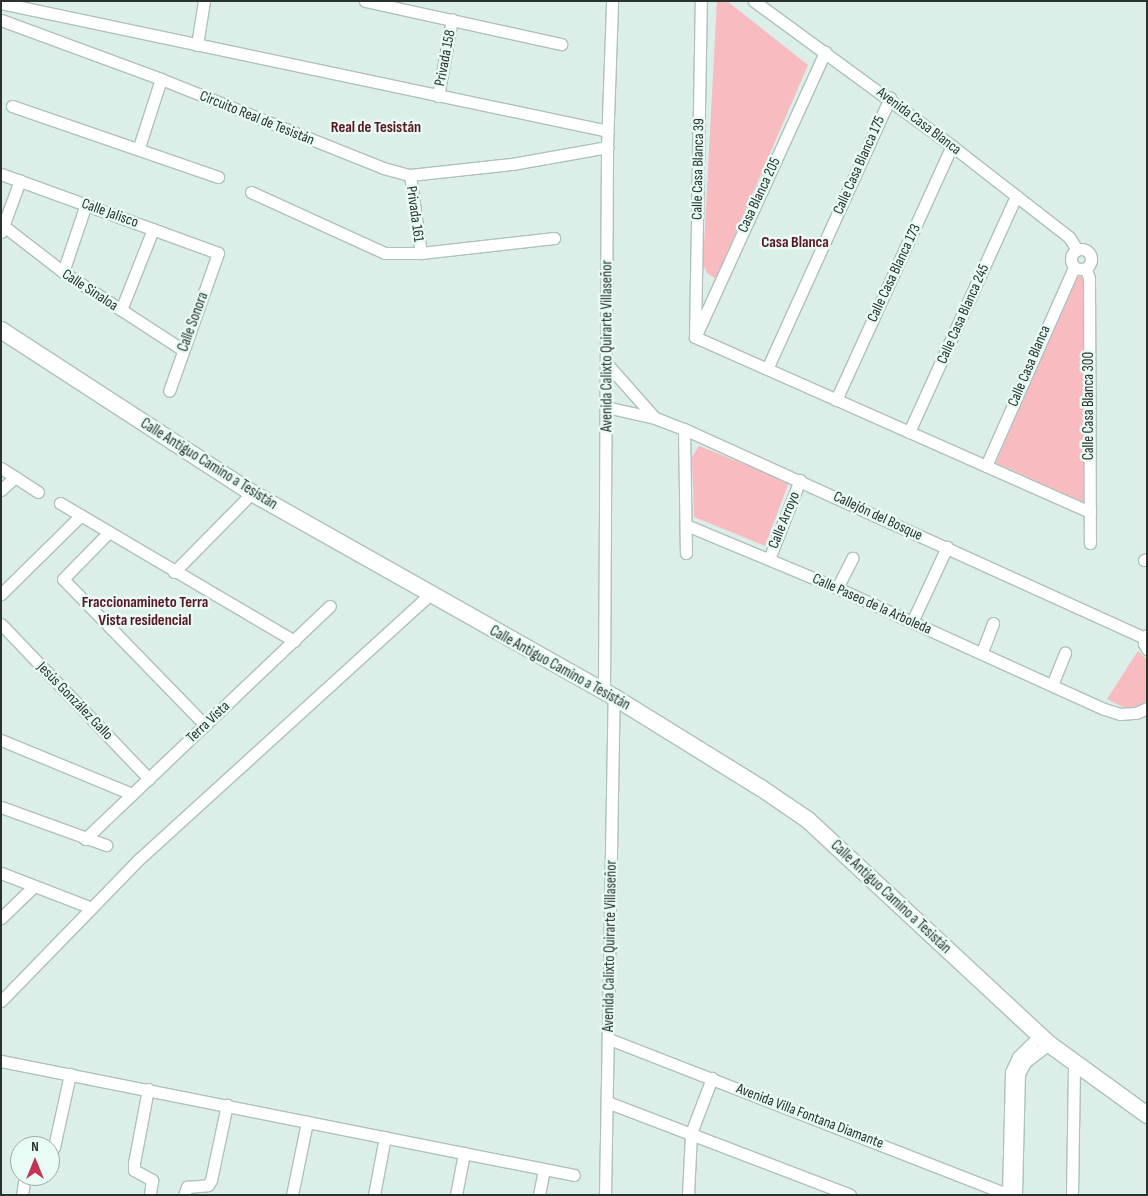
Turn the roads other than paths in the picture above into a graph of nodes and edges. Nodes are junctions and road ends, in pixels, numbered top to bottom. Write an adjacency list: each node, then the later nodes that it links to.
1 (204, 1): 10 (street)
2 (365, 1): 7 (street)
3 (612, 1): 16 (street, Avenida Calixto Quirarte Villaseñor)
4 (701, 1): 37 (street, Calle Casa Blanca 39)
5 (754, 1): 11 (street, Avenida Casa Blanca)
6 (1, 3): 10 (street)
7 (452, 19): 9 (street); 13 (street, Privada 158)
8 (1, 20): 12 (street, Circuito Real de Tesistán)
9 (561, 44)
10 (197, 45): 13 (street)
11 (825, 52): 14 (street, Avenida Casa Blanca); 37 (street, Casa Blanca 205)
12 (161, 79): 18 (street); 21 (street, Circuito Real de Tesistán)
13 (438, 96): 16 (street)
14 (890, 98): 17 (street, Avenida Casa Blanca); 40 (street, Calle Casa Blanca 175)
15 (12, 106): 18 (street)
16 (608, 131): 19 (street, Avenida Calixto Quirarte Villaseñor)
17 (952, 146): 25 (street, Avenida Casa Blanca); 42 (street, Calle Casa Blanca 173)
18 (139, 147): 22 (street)
19 (607, 147): 21 (street, Circuito Real de Tesistán); 39 (street, Avenida Calixto Quirarte Villaseñor)
20 (1, 174): 23 (street, Calle Jalisco)
21 (410, 175): 32 (street, Privada 161)
22 (218, 177)
23 (20, 180): 26 (street, Calle Jalisco); 27 (street)
24 (251, 192): 32 (street)
25 (1016, 196): 30 (street, Avenida Casa Blanca); 46 (street, Calle Casa Blanca 245)
26 (86, 204): 28 (street, Calle Jalisco); 34 (street)
27 (2, 228): 34 (street, Calle Sinaloa)
28 (153, 229): 31 (street, Calle Jalisco); 35 (street)
29 (554, 238): 32 (street)
30 (1077, 250): 33 (street); 33 (street)
31 (218, 252): 38 (street, Calle Sonora)
32 (421, 253)
33 (1080, 268): 47 (street, Calle Casa Blanca); 55 (street, Calle Casa Blanca 300)
34 (63, 272): 35 (street, Calle Sinaloa)
35 (120, 310): 38 (street, Calle Sinaloa)
36 (1, 330): 53 (street, Calle Antiguo Camino a Tesistán)
37 (695, 337): 40 (street)
38 (183, 350): 41 (street, Calle Sonora)
39 (608, 364): 43 (street, Avenida Calixto Quirarte Villaseñor); 44 (street)
40 (767, 369): 42 (street)
41 (169, 391)
42 (836, 400): 46 (street)
43 (606, 407): 44 (street, Callejón del Bosque); 77 (street, Avenida Calixto Quirarte Villaseñor)
44 (655, 418): 45 (street, Callejón del Bosque)
45 (684, 429): 50 (street, Callejón del Bosque); 57 (street)
46 (909, 432): 47 (street)
47 (986, 466): 55 (street)
48 (1, 468): 49 (street)
49 (15, 477): 51 (street); 52 (street)
50 (800, 480): 60 (street, Callejón del Bosque); 63 (street, Calle Arroyo)
51 (1, 490)
52 (38, 492)
53 (252, 493): 64 (street); 67 (street, Calle Antiguo Camino a Tesistán)
54 (60, 503): 56 (street)
55 (1090, 512): 59 (street, Calle Casa Blanca 300)
56 (80, 516): 58 (street); 66 (street)
57 (686, 525): 61 (street); 63 (street, Calle Paseo de la Arboleda)
58 (108, 533): 64 (street); 79 (street)
59 (1090, 543)
60 (947, 547): 69 (street); 73 (street, Callejón del Bosque)
61 (686, 553)
62 (852, 558): 65 (street)
63 (769, 559): 65 (street, Calle Paseo de la Arboleda)
64 (174, 572): 72 (street)
65 (837, 588): 69 (street, Calle Paseo de la Arboleda)
66 (1, 594)
67 (429, 594): 77 (street, Calle Antiguo Camino a Tesistán); 89 (street)
68 (330, 606): 72 (street, Terra Vista)
69 (912, 622): 74 (street, Calle Paseo de la Arboleda)
70 (993, 623): 74 (street)
71 (1, 624): 82 (street, Jesús González Gallo)
72 (294, 641): 79 (street, Terra Vista)
73 (1146, 641)
74 (982, 652): 76 (street, Calle Paseo de la Arboleda)
75 (1065, 653): 76 (street)
76 (1052, 684): 78 (street, Calle Paseo de la Arboleda)
77 (609, 694): 92 (street, Avenida Calixto Quirarte Villaseñor); 93 (street, Calle Antiguo Camino a Tesistán)
78 (1147, 708)
79 (205, 725): 82 (street, Terra Vista)
80 (1, 733): 81 (street)
81 (6, 742): 83 (street)
82 (149, 778): 83 (street, Terra Vista)
83 (132, 794): 85 (street, Terra Vista)
84 (1, 807): 85 (street)
85 (85, 839): 86 (street)
86 (106, 845)
87 (1, 873): 88 (street)
88 (34, 886): 89 (street); 90 (street)
89 (92, 908): 91 (street)
90 (1, 918)
91 (1, 1001)
92 (609, 1039): 97 (street, Avenida Villa Fontana Diamante); 99 (street, Avenida Calixto Quirarte Villaseñor)
93 (1044, 1039): 95 (street, Calle Antiguo Camino a Tesistán); 109 (street)
94 (1, 1061): 96 (street)
95 (1074, 1064): 101 (street, Calle Antiguo Camino a Tesistán); 119 (street)
96 (70, 1074): 98 (street); 104 (street)
97 (712, 1078): 103 (street); 109 (street, Avenida Villa Fontana Diamante)
98 (148, 1088): 100 (street); 110 (street)
99 (608, 1102): 103 (street); 116 (street, Avenida Calixto Quirarte Villaseñor)
100 (228, 1105): 102 (street); 111 (street)
101 (1147, 1115)
102 (307, 1122): 105 (street); 112 (street)
103 (691, 1133): 117 (street); 118 (street)
104 (56, 1136)
105 (385, 1137): 106 (street); 113 (street)
106 (464, 1153): 107 (street); 114 (street)
107 (544, 1169): 108 (street); 115 (street)
108 (574, 1175)
109 (1010, 1194)
110 (150, 1195)
111 (184, 1195)
112 (292, 1195)
113 (374, 1195)
114 (456, 1195)
115 (539, 1195)
116 (605, 1195)
117 (688, 1195)
118 (850, 1195)
119 (1072, 1195)

